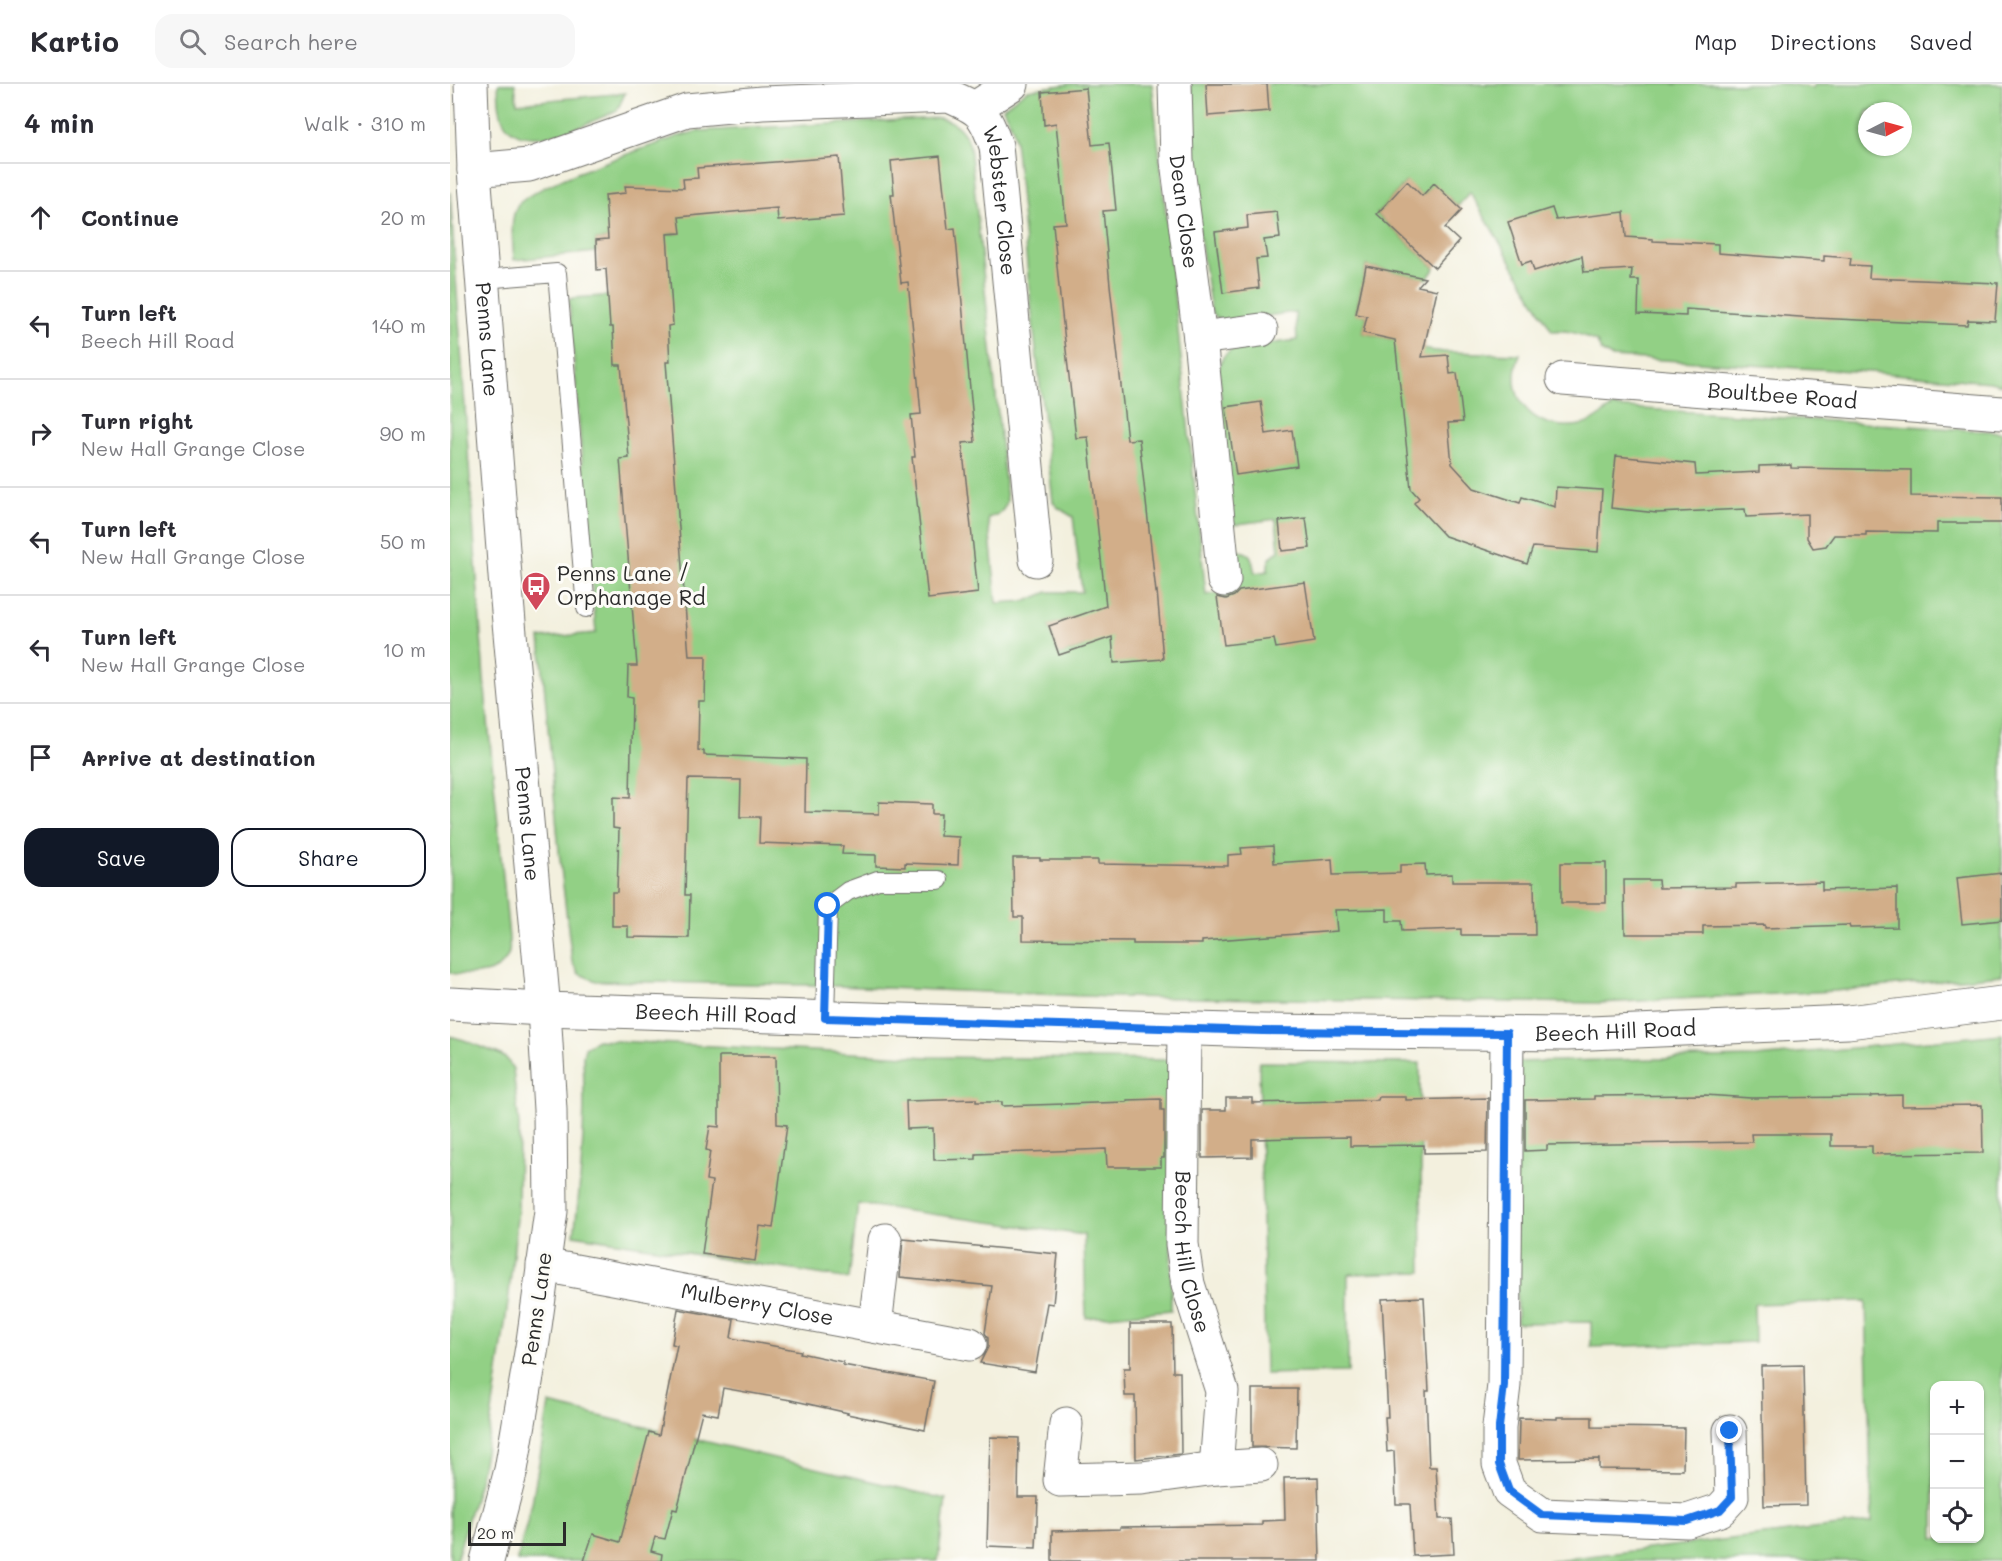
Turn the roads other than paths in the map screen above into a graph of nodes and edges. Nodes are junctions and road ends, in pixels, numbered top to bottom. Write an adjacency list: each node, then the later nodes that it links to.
1 (471, 84): 5 (street, Penns Lane)
2 (1012, 84): 4 (street)
3 (1175, 84): 8 (street, Dean Close)
4 (975, 108): 5 (street, Webster Close); 11 (street, Webster Close)
5 (474, 170): 6 (street, Penns Lane)
6 (483, 279): 13 (lane); 17 (street, Penns Lane)
7 (1261, 330): 8 (street)
8 (1200, 338): 12 (street, Dean Close)
9 (1563, 379): 10 (street, Boultbee Road)
10 (2002, 413)
11 (1036, 560)
12 (1224, 580)
13 (586, 608)
14 (939, 880): 18 (lane)
15 (450, 1004): 17 (street, Beech Hill Road)
16 (2002, 1004): 20 (street, Beech Hill Road)
17 (544, 1009): 18 (street, Beech Hill Road); 22 (street, Penns Lane)
18 (825, 1018): 19 (street, Beech Hill Road)
19 (1184, 1029): 20 (street, Beech Hill Road); 28 (street, Beech Hill Close)
20 (1507, 1033): 26 (street)
21 (885, 1240): 23 (street)
22 (543, 1265): 23 (street, Mulberry Close); 29 (street, Penns Lane)
23 (874, 1326): 24 (street, Mulberry Close)
24 (970, 1344)
25 (1066, 1424): 28 (street)
26 (1730, 1431)
27 (1261, 1465): 28 (street)
28 (1216, 1468)
29 (487, 1561)

